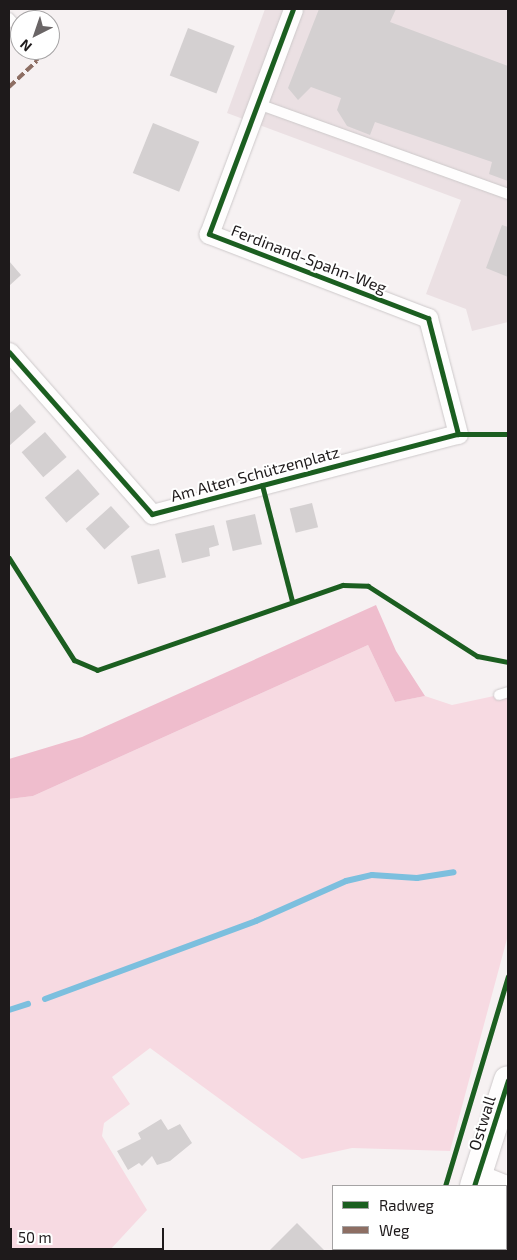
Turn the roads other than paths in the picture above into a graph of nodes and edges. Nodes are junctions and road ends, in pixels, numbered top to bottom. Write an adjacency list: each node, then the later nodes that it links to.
1 (293, 9): 2 (street, Ferdinand-Spahn-Weg)
2 (258, 104): 3 (lane); 5 (street, Ferdinand-Spahn-Weg)
3 (508, 194)
4 (9, 352): 5 (street, Am Alten Schützenplatz)
5 (458, 434)
6 (508, 1080): 7 (main road, Ostwall)
7 (476, 1180): 8 (street)
8 (503, 1185)

